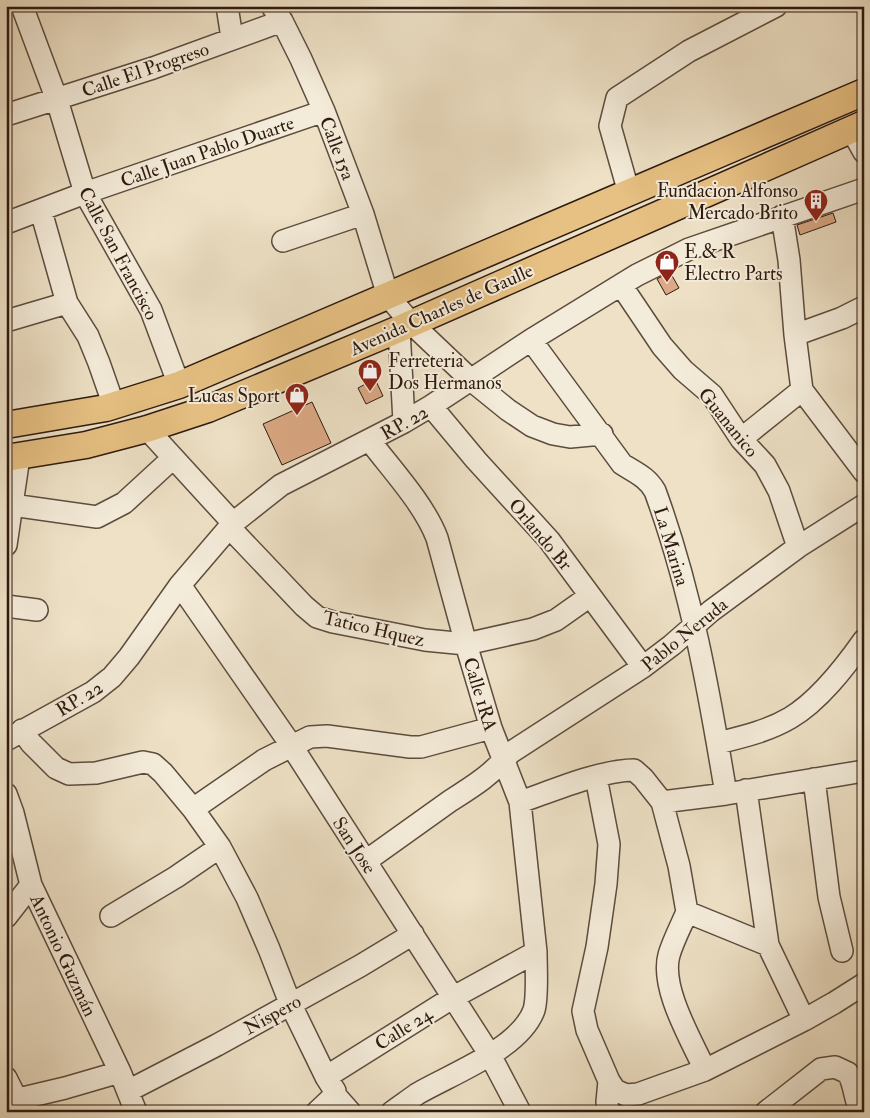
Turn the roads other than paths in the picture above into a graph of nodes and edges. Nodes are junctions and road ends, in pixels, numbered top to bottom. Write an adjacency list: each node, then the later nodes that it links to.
1 (22, 6): 7 (street, Calle San Francisco)
2 (227, 6): 5 (street)
3 (776, 6): 14 (street)
4 (277, 13): 5 (street, Calle El Progreso); 8 (street, Calle 15a)
5 (232, 38): 7 (street, Calle El Progreso)
6 (864, 92): 14 (main road, Avenida Charles de Gaulle)
7 (57, 100): 9 (street, Calle El Progreso); 13 (street, Calle San Francisco)
8 (324, 111): 13 (street, Calle Juan Pablo Duarte); 16 (street, Calle 15a)
9 (6, 116)
10 (858, 127): 11 (street); 25 (main road, Avenida Charles de Gaulle)
11 (864, 152)
12 (864, 189): 17 (street, RP. 22)
13 (85, 193): 15 (street, Calle Juan Pablo Duarte); 29 (street, Calle San Francisco)
14 (629, 193): 21 (main road, Avenida Charles de Gaulle)
15 (41, 211): 18 (street, Calle Juan Pablo Duarte); 22 (street)
16 (363, 214): 19 (street); 21 (street, Calle 15a)
17 (782, 216): 20 (street, RP. 22); 26 (street)
18 (6, 222)
19 (283, 241)
20 (621, 285): 27 (street, RP. 22); 37 (street, Guananico)
21 (388, 296): 25 (street); 29 (main road, Avenida Charles de Gaulle)
22 (67, 303): 24 (street); 31 (street)
23 (864, 306): 26 (street)
24 (6, 321)
25 (405, 326): 28 (street); 33 (street); 35 (main road, Avenida Charles de Gaulle)
26 (795, 335): 30 (street)
27 (531, 340): 28 (street, RP. 22); 36 (street, La Marina)
28 (471, 380): 32 (street, RP. 22); 36 (street)
29 (179, 385): 31 (main road, Avenida Charles de Gaulle)
30 (802, 390): 37 (street); 41 (street)
31 (114, 406): 34 (main road, Avenida Charles de Gaulle)
32 (431, 406): 33 (street, RP. 22); 48 (street, Orlando Br)
33 (404, 422): 38 (street, RP. 22)
34 (6, 426)
35 (146, 429): 39 (main road, Avenida Charles de Gaulle); 40 (street, Tatico Hquez)
36 (602, 434): 51 (street, La Marina)
37 (741, 439): 46 (street, Guananico)
38 (370, 440): 44 (street, RP. 22); 53 (street, Calle 1RA)
39 (12, 458): 42 (street)
40 (173, 458): 42 (street); 44 (street, Tatico Hquez)
41 (864, 472)
42 (12, 505): 45 (street)
43 (864, 505): 46 (street, Pablo Neruda)
44 (231, 525): 47 (street, RP. 22); 53 (street, Tatico Hquez)
45 (6, 545)
46 (798, 547): 51 (street, Pablo Neruda)
47 (180, 585): 56 (street, RP. 22); 58 (street, San Jose)
48 (590, 596): 53 (street, Tatico Hquez); 54 (street, Orlando Br)
49 (6, 606): 50 (street)
50 (37, 610)
51 (695, 626): 54 (street, Pablo Neruda); 57 (street, La Marina)
52 (864, 640): 57 (street)
53 (466, 644): 55 (street, Calle 1RA)
54 (643, 667): 59 (street, Pablo Neruda)
55 (491, 728): 58 (street); 59 (street, Calle 1RA)
56 (14, 735): 67 (street)
57 (718, 743): 63 (street, La Marina)
58 (291, 745): 67 (street); 69 (street, San Jose)
59 (504, 761): 65 (street, Calle 1RA); 69 (street, Pablo Neruda)
60 (864, 771): 62 (street)
61 (596, 777): 65 (street); 66 (street); 85 (street)
62 (814, 779): 63 (street); 76 (street)
63 (736, 792): 66 (street); 75 (street, La Marina)
64 (6, 794): 70 (street, Antonio Guzmán)
65 (520, 802): 77 (street, Calle 1RA)
66 (662, 802): 71 (street)
67 (193, 809): 68 (street)
68 (220, 847): 72 (street); 80 (street)
69 (366, 861): 74 (street, San Jose)
70 (31, 885): 73 (street); 86 (street, Antonio Guzmán)
71 (687, 912): 75 (street); 83 (street)
72 (110, 916)
73 (6, 917)
74 (413, 934): 79 (street, San Jose); 80 (street, Nispero)
75 (768, 945): 81 (street, La Marina)
76 (842, 951)
77 (529, 956): 79 (street, Calle 24); 82 (street, Calle 1RA)
78 (864, 984): 81 (street)
79 (452, 998): 82 (street, San Jose); 87 (street, Calle 24)
80 (290, 1003): 86 (street, Nispero); 87 (street)
81 (804, 1020): 83 (street)
82 (490, 1055): 92 (street, Calle 1RA); 93 (street, San Jose)
83 (705, 1070): 85 (street)
84 (6, 1078): 88 (street)
85 (609, 1081): 94 (street)
86 (124, 1082): 88 (street, Nispero); 89 (street, Antonio Guzmán)
87 (330, 1086): 90 (street, Calle 24); 91 (street)
88 (12, 1101)
89 (136, 1112)
90 (317, 1112)
91 (350, 1112)
92 (392, 1112)
93 (520, 1112)
94 (608, 1112)
95 (766, 1112): 96 (street)
96 (861, 1112)

